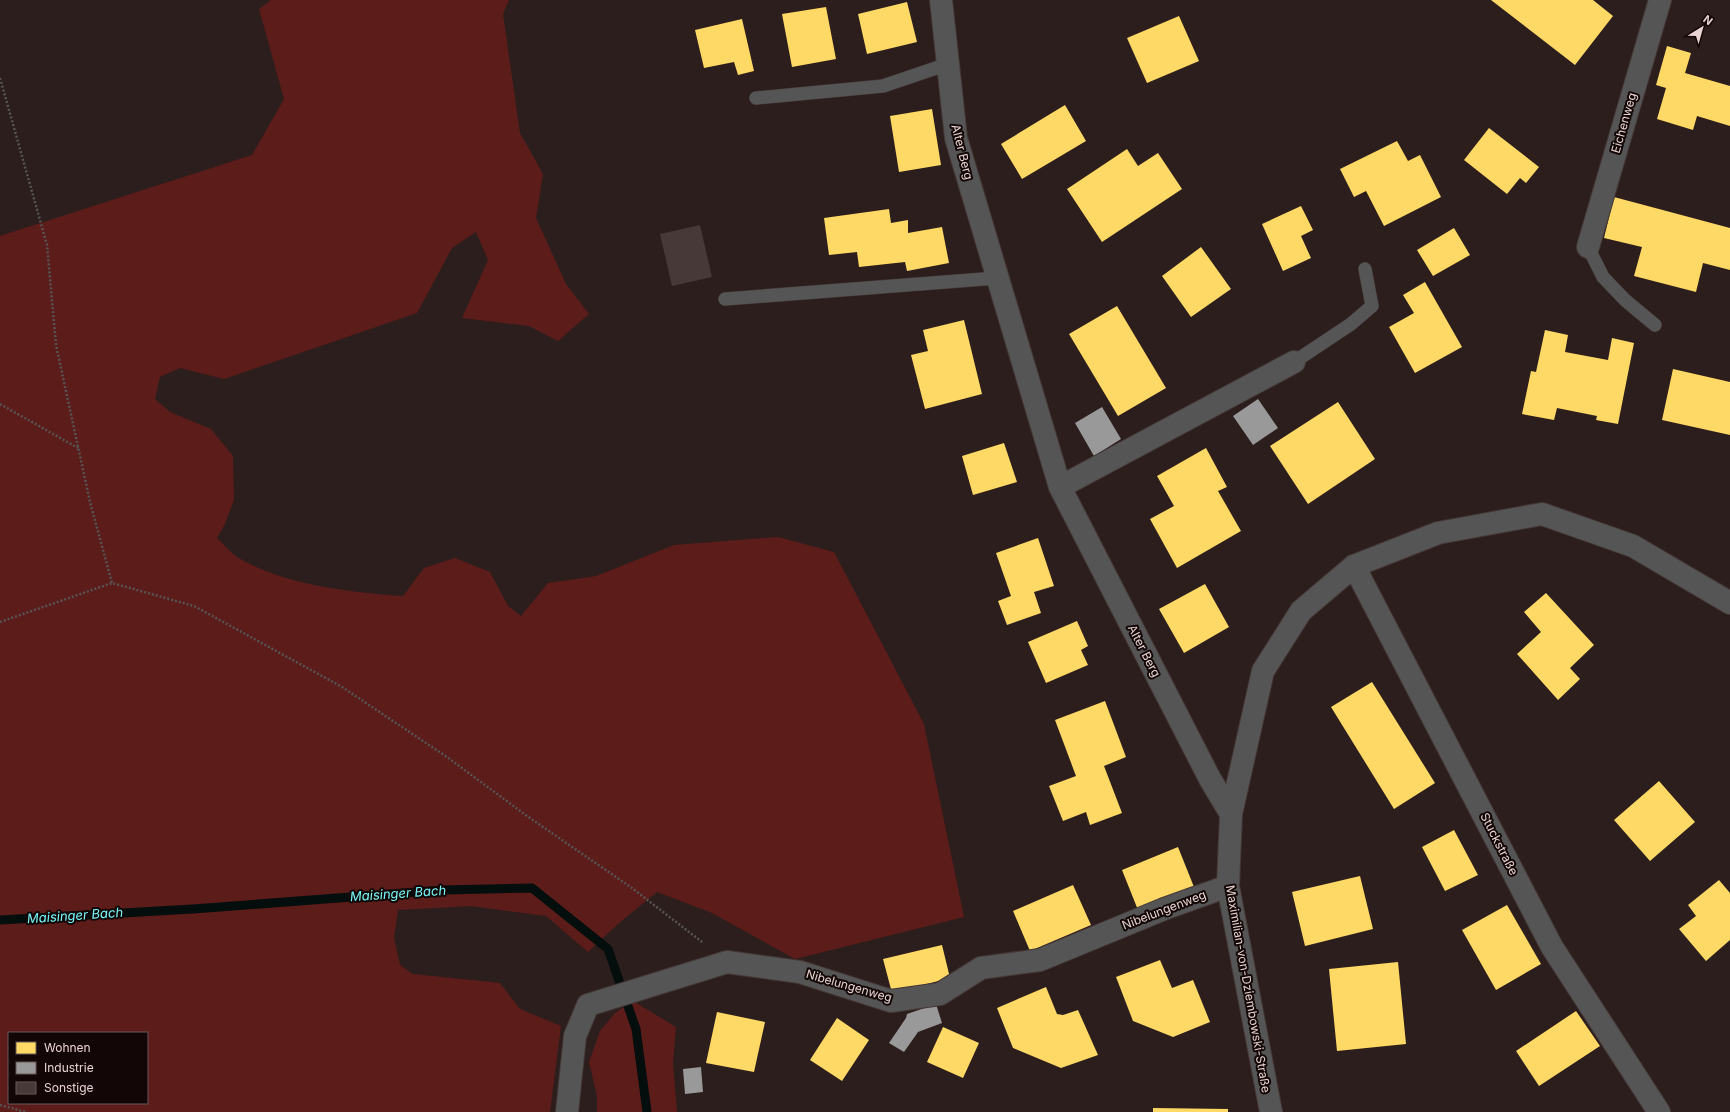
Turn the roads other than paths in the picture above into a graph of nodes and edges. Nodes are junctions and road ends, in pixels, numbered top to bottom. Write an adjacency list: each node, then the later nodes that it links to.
1 (941, 0): 3 (street, Alter Berg)
2 (1660, 0): 5 (street, Eichenweg)
3 (948, 64): 4 (lane); 7 (street, Alter Berg)
4 (756, 98)
5 (1588, 246): 9 (lane)
6 (1365, 269): 10 (lane)
7 (997, 278): 8 (lane); 11 (street, Alter Berg)
8 (725, 299)
9 (1655, 325)
10 (1294, 362): 11 (street)
11 (1060, 487): 14 (street, Alter Berg)
12 (1354, 566): 13 (street, Maximilian-von-Dziembowski-Straße); 14 (street, Maximilian-von-Dziembowski-Straße); 18 (street, Stuckstraße)
13 (1730, 603)
14 (1230, 814): 15 (street, Maximilian-von-Dziembowski-Straße)
15 (1228, 886): 16 (street, Nibelungenweg); 17 (street, Maximilian-von-Dziembowski-Straße)
16 (567, 1112)
17 (1271, 1112)
18 (1659, 1112)

